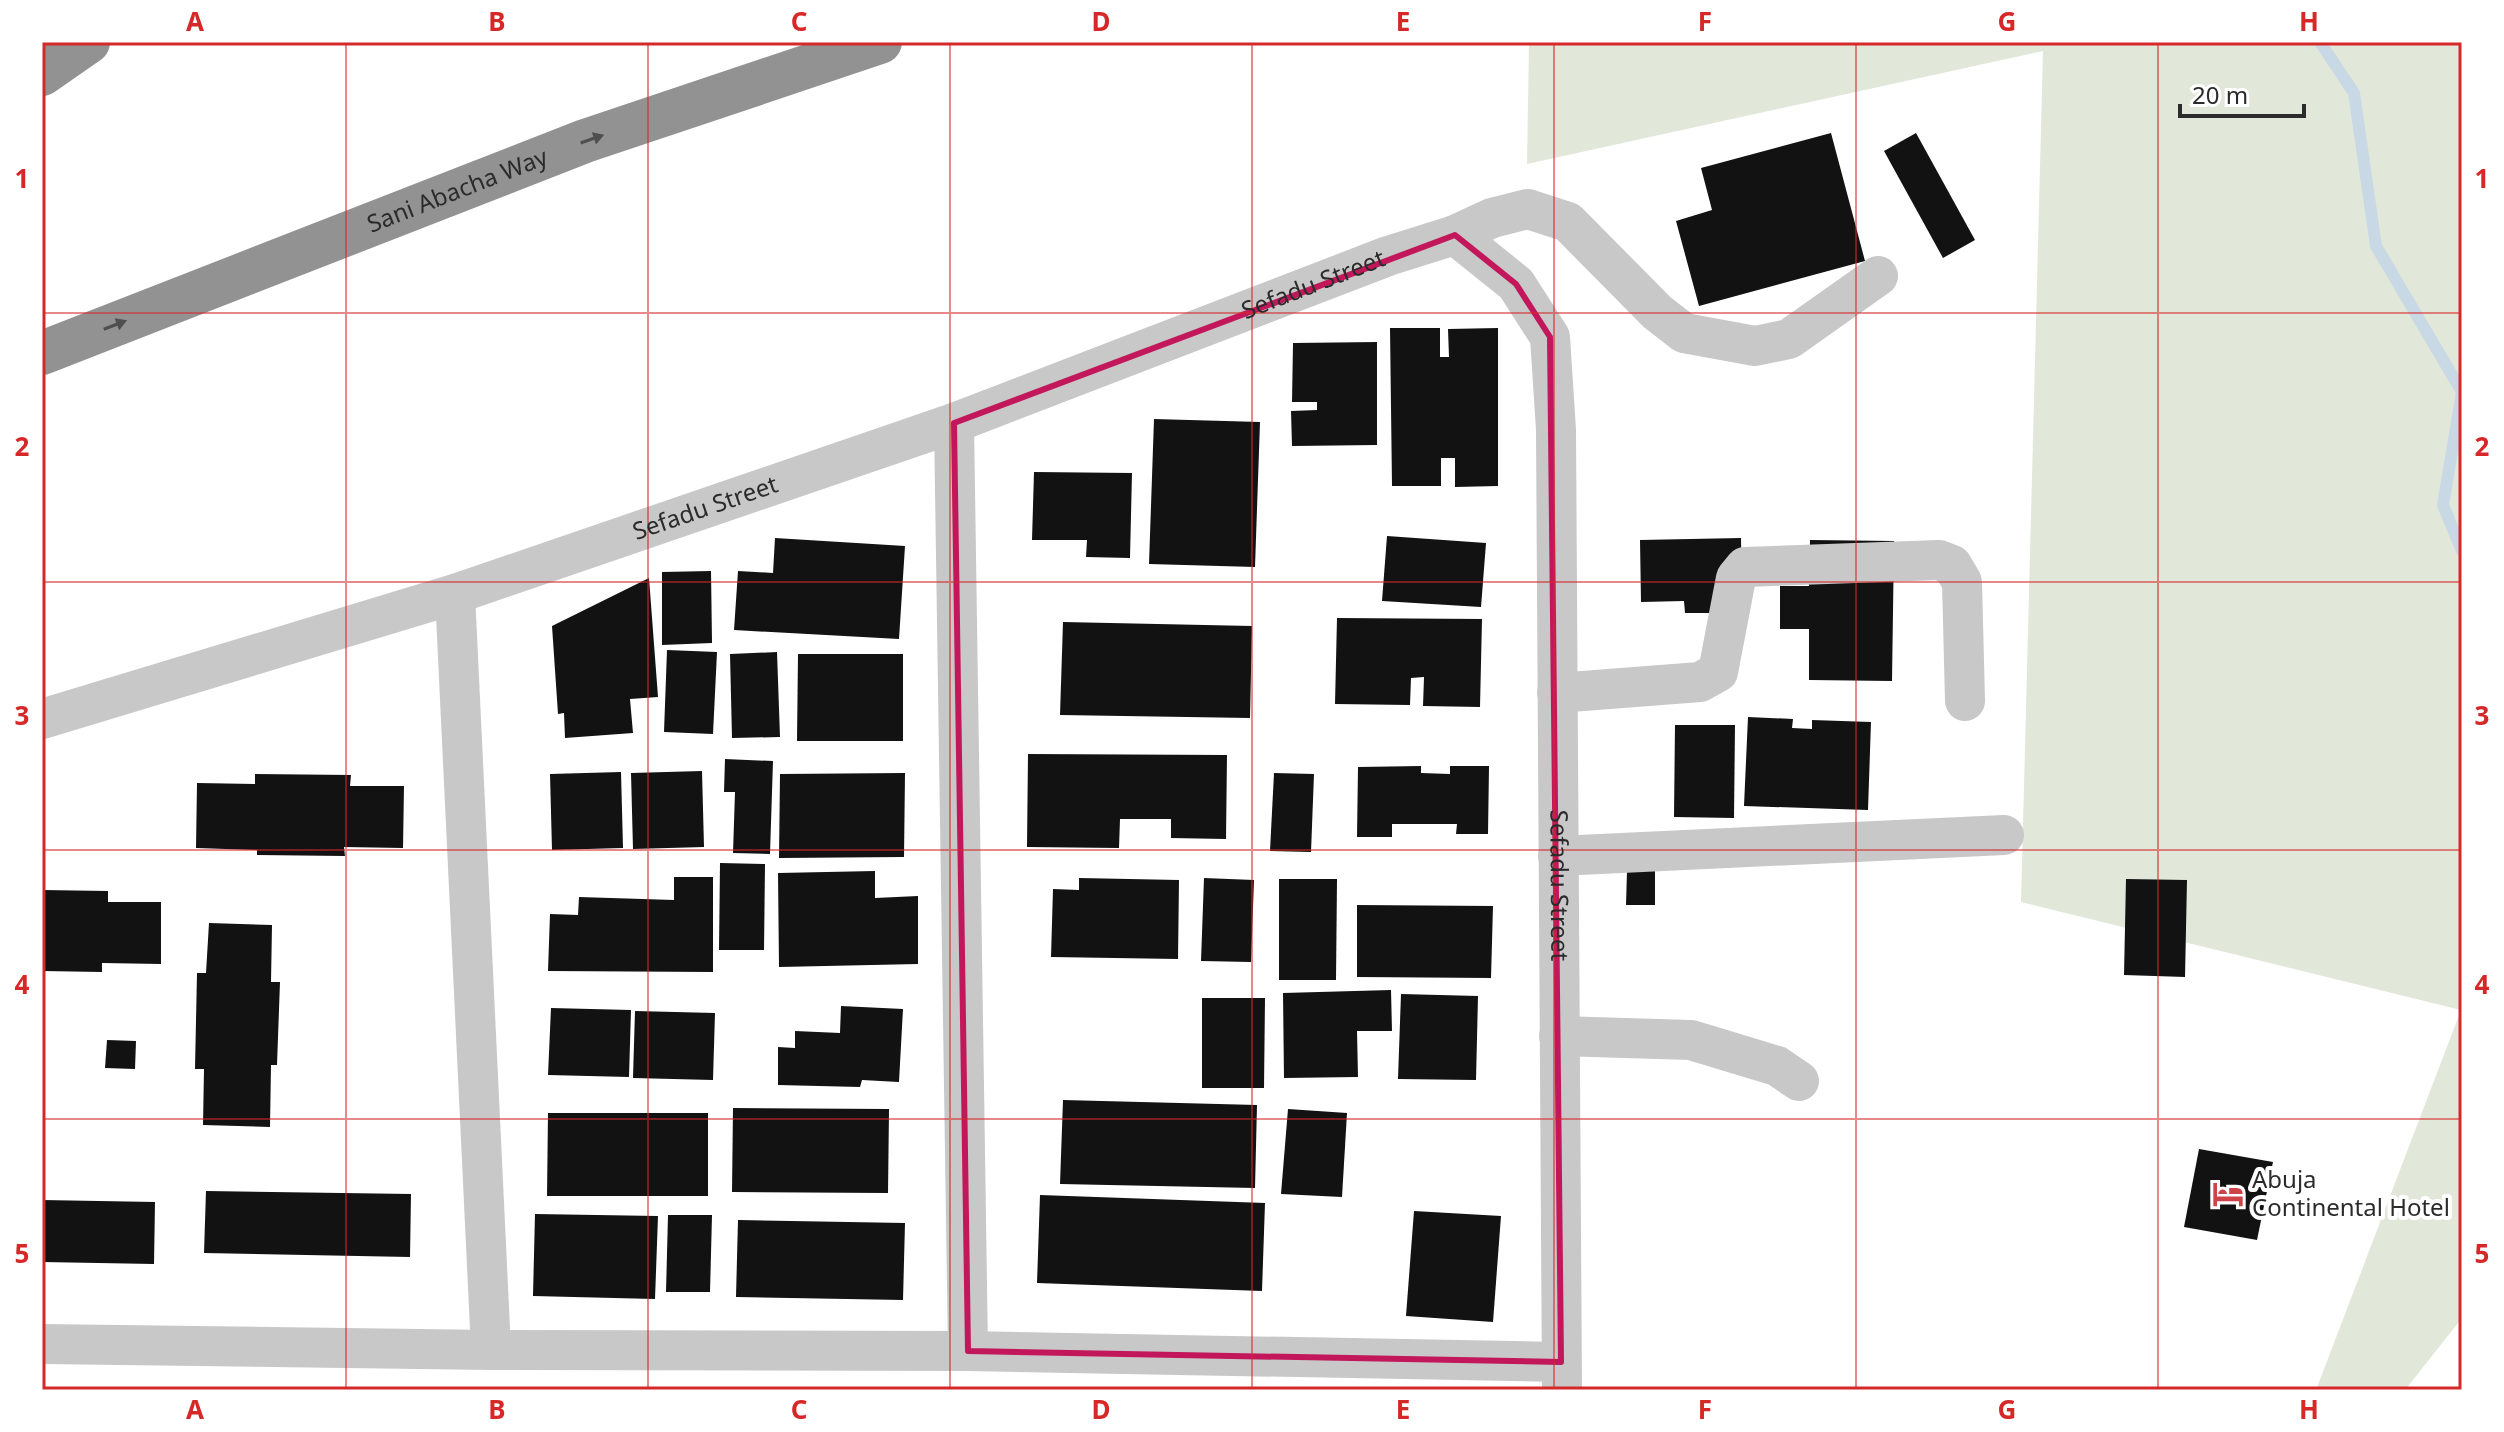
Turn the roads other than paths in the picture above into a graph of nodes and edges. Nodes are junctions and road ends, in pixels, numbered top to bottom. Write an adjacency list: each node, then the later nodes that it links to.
1 (88, 42): 3 (highway)
2 (880, 42): 6 (highway, Sani Abacha Way, one-way to 2)
3 (42, 74)
4 (1455, 235): 5 (street); 7 (street, Sefadu Street); 9 (street, Sefadu Street)
5 (1878, 276)
6 (42, 353)
7 (954, 423): 8 (street, Sefadu Street); 18 (street)
8 (455, 594): 11 (street, Sefadu Street); 17 (street)
9 (1557, 693): 10 (street); 13 (street, Sefadu Street)
10 (1965, 701)
11 (42, 719)
12 (2004, 835): 13 (street)
13 (1558, 856): 14 (street, Sefadu Street)
14 (1559, 1036): 15 (street); 19 (street, Sefadu Street)
15 (1799, 1081)
16 (42, 1344): 17 (street)
17 (491, 1350): 18 (street)
18 (968, 1351): 19 (street)
19 (1562, 1376)

